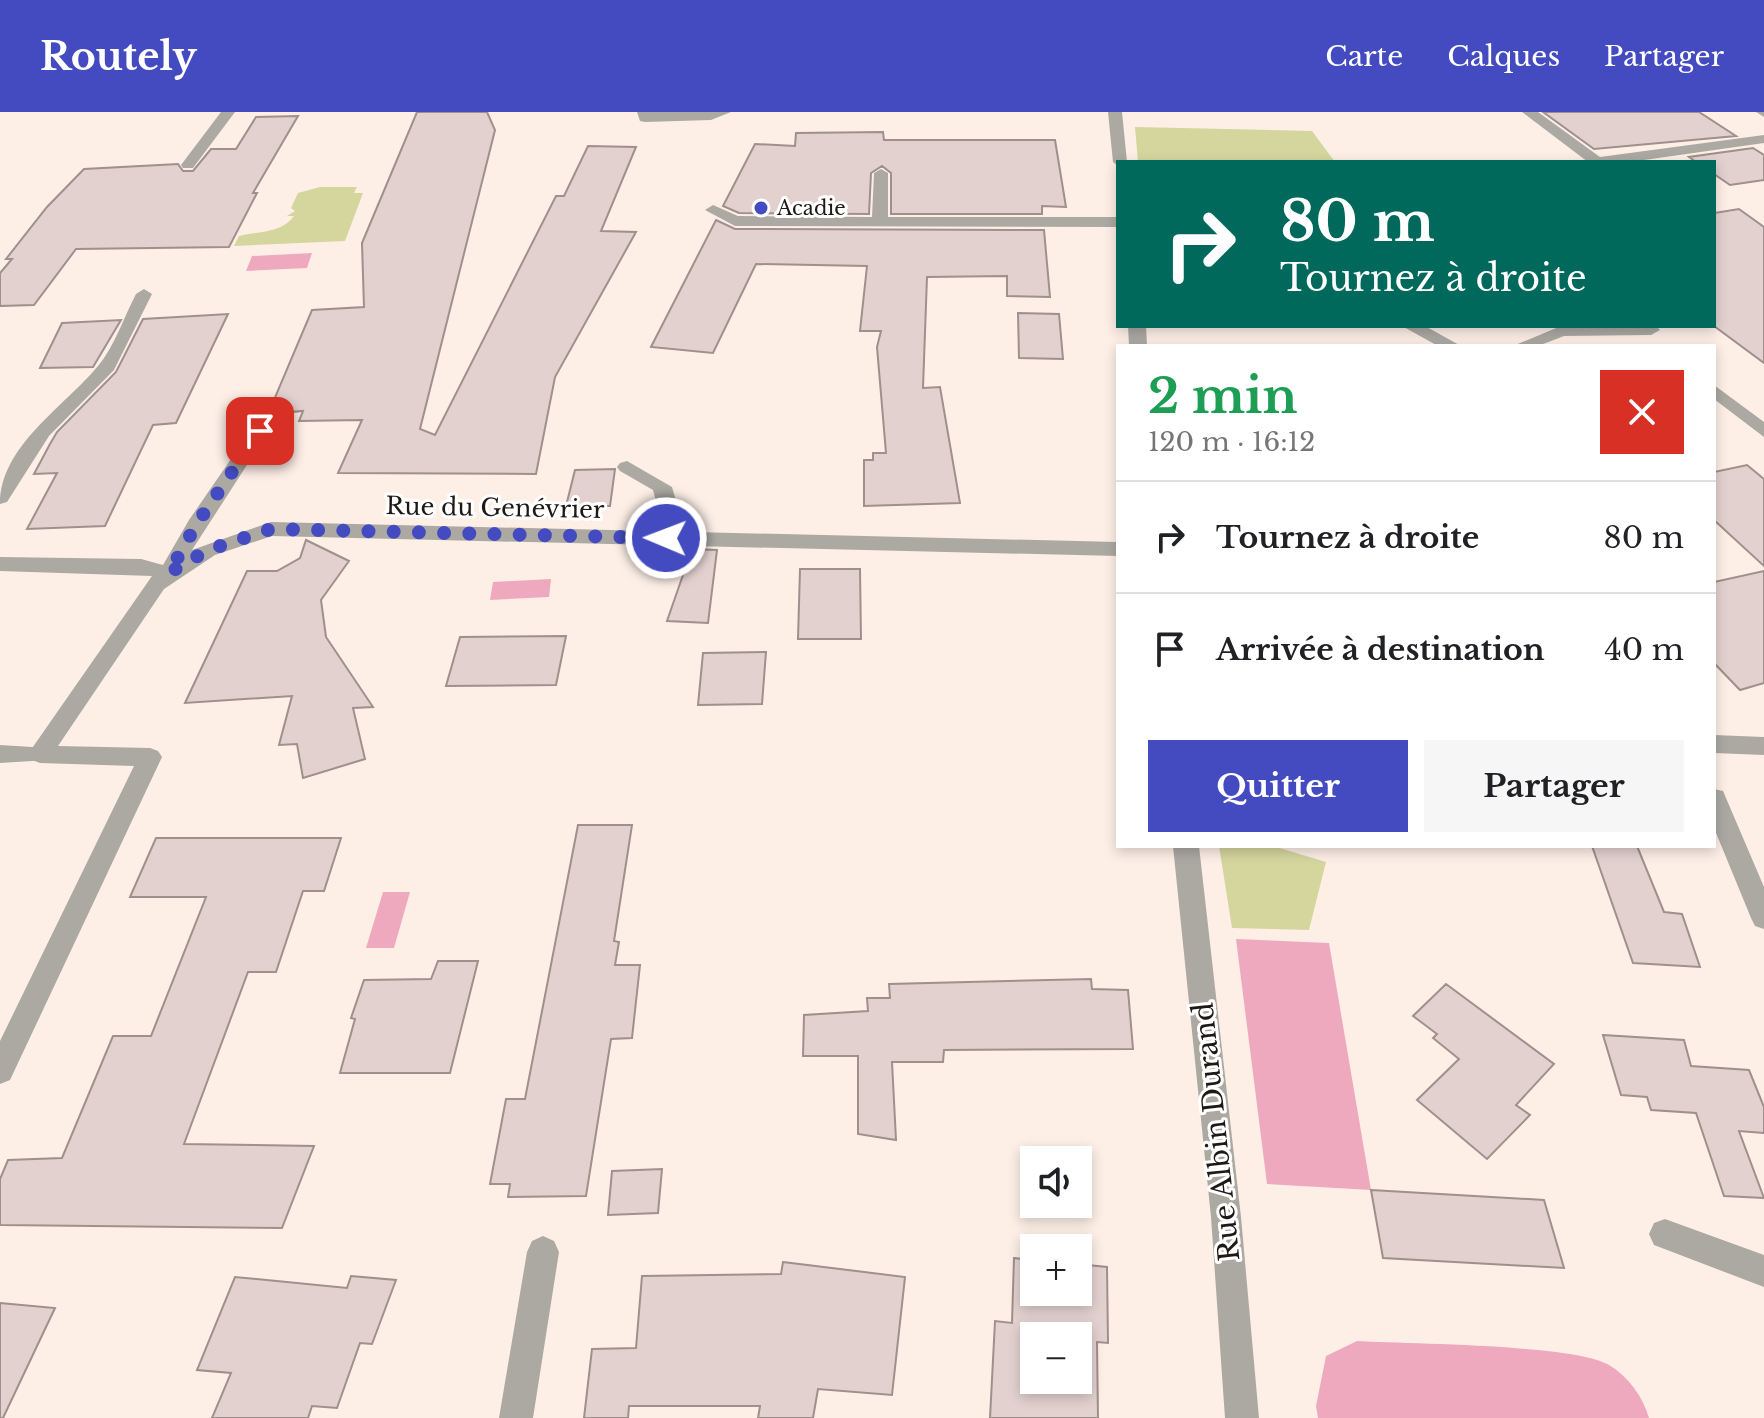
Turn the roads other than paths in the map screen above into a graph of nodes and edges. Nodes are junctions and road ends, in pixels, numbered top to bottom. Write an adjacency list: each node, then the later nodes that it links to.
1 (228, 112): 10 (street)
2 (644, 112): 3 (street)
3 (724, 112)
4 (1115, 112): 7 (street)
5 (1529, 112): 8 (street)
6 (1764, 139): 9 (street)
7 (1120, 160)
8 (1594, 160)
9 (1612, 160)
10 (188, 165)
11 (881, 173): 13 (street)
12 (713, 210): 13 (street)
13 (880, 222): 14 (street)
14 (1116, 222)
15 (144, 294): 25 (street)
16 (1415, 328): 18 (street)
17 (1650, 328): 19 (street); 20 (street)
18 (1448, 344)
19 (1527, 344)
20 (1663, 344)
21 (1716, 392): 23 (street)
22 (260, 431): 29 (street)
23 (1764, 431)
24 (627, 467): 26 (street)
25 (0, 498)
26 (666, 538): 27 (street, Rue du Genévrier); 29 (street, Rue du Genévrier)
27 (1116, 549)
28 (0, 564): 29 (street)
29 (169, 573): 33 (street)
30 (1716, 744): 31 (street)
31 (1764, 746)
32 (0, 754): 33 (street)
33 (40, 754): 37 (street)
34 (1716, 803): 36 (street)
35 (1186, 848): 42 (street, Rue Albin Durand)
36 (1764, 918)
37 (0, 1071)
38 (1665, 1234): 40 (street)
39 (543, 1252): 41 (street)
40 (1764, 1271)
41 (516, 1418)
42 (1242, 1418)

